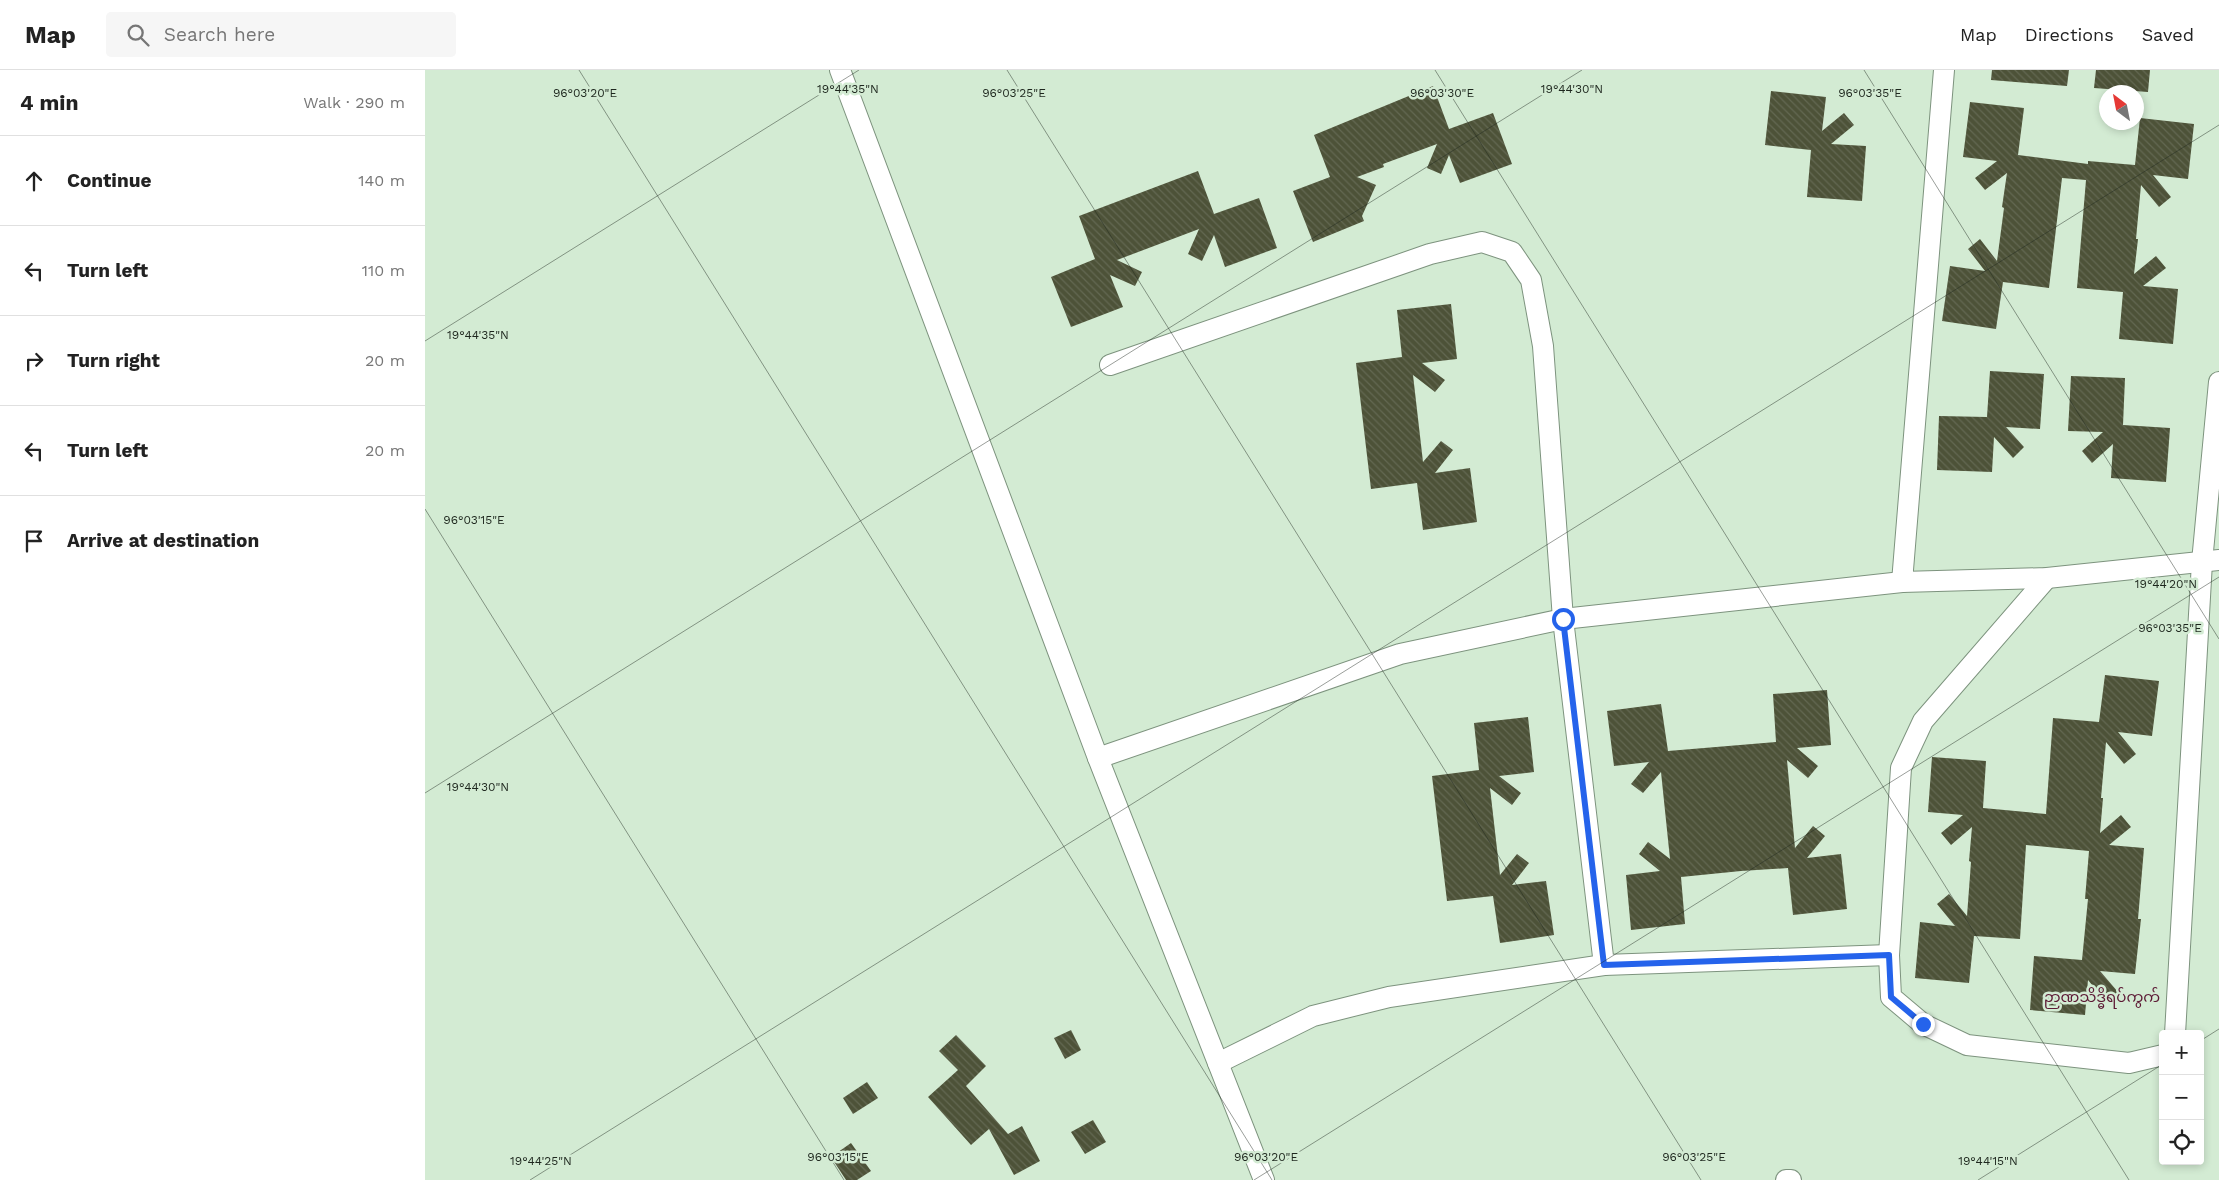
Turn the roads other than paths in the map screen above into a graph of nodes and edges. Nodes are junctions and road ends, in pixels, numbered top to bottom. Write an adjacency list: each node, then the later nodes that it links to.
1 (841, 70): 9 (street)
2 (1944, 70): 7 (street)
3 (1110, 365): 8 (street)
4 (2219, 382): 5 (street)
5 (2210, 561): 6 (street); 12 (street)
6 (2047, 578): 7 (street); 10 (street)
7 (1902, 582): 8 (street)
8 (1563, 619): 9 (street); 11 (street)
9 (1098, 758): 14 (street)
10 (1889, 955): 11 (street); 13 (street)
11 (1604, 965): 14 (street)
12 (2175, 1030)
13 (2159, 1056)
14 (1218, 1063): 15 (street)
15 (1264, 1180)
16 (1786, 1180): 17 (street)
17 (1791, 1180)

